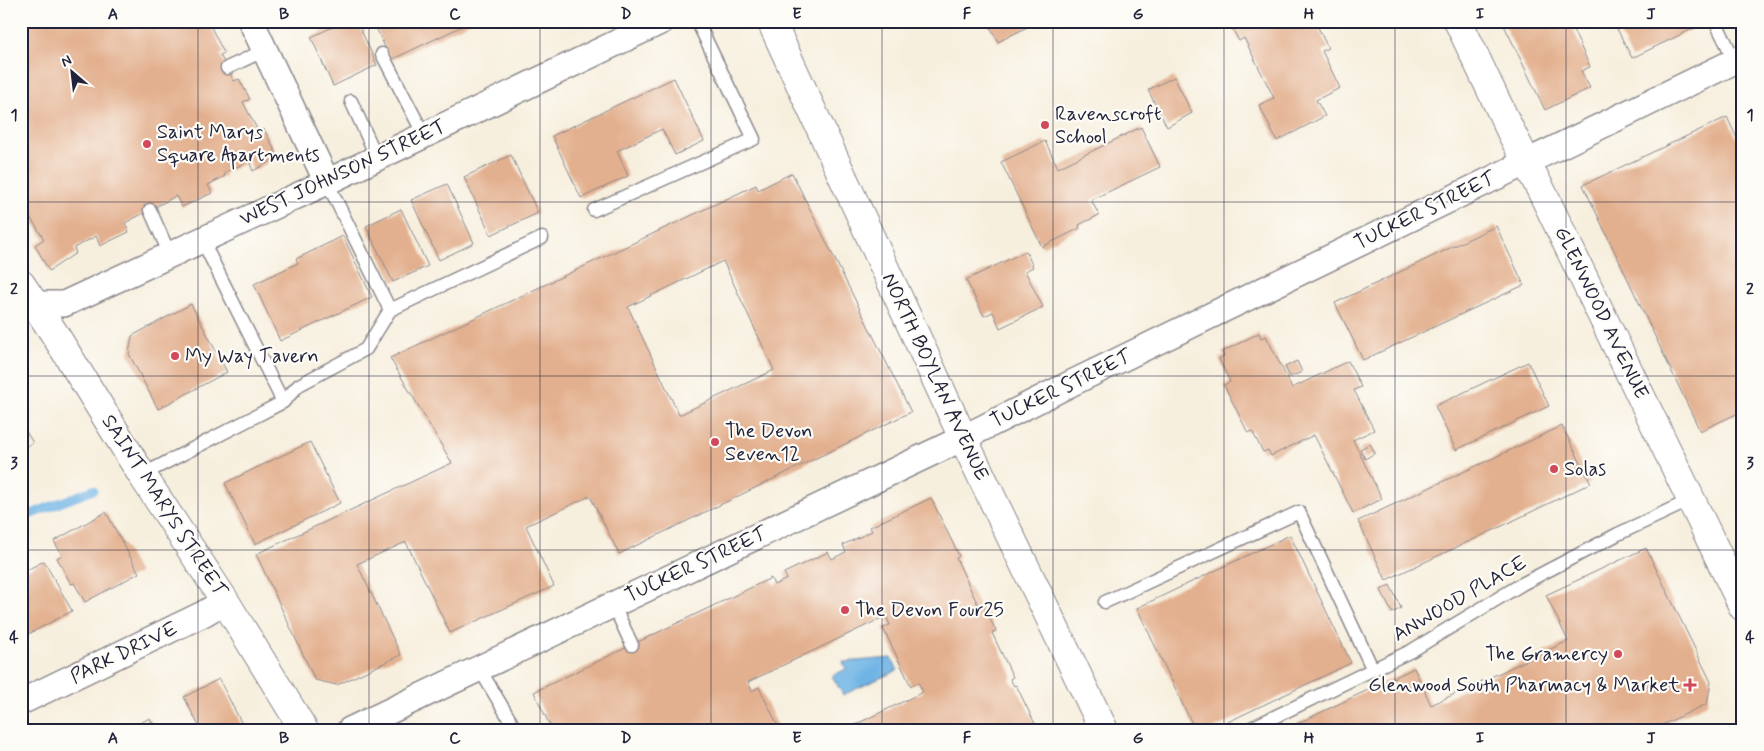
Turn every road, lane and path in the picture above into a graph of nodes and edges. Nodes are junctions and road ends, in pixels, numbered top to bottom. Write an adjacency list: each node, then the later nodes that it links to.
1 (251, 21): 7 (street)
2 (662, 21): 12 (street, WEST JOHNSON STREET)
3 (697, 21): 17 (lane)
4 (771, 21): 24 (main road, NORTH BOYLAN AVENUE)
5 (1458, 21): 14 (main road, GLENWOOD AVENUE)
6 (1716, 21): 9 (lane)
7 (265, 50): 10 (lane); 15 (street)
8 (382, 54): 12 (lane)
9 (1739, 59): 14 (street, TUCKER STREET)
10 (227, 68)
11 (350, 101): 13 (lane)
12 (424, 135): 13 (street, WEST JOHNSON STREET)
13 (377, 158): 15 (street, WEST JOHNSON STREET)
14 (1526, 162): 24 (street, TUCKER STREET); 26 (main road, GLENWOOD AVENUE)
15 (327, 182): 19 (street, WEST JOHNSON STREET); 22 (lane)
16 (150, 210): 20 (lane)
17 (594, 210)
18 (542, 238): 22 (lane)
19 (202, 240): 20 (street, WEST JOHNSON STREET); 23 (lane)
20 (170, 255): 21 (street, WEST JOHNSON STREET)
21 (25, 299): 25 (main road, SAINT MARYS STREET)
22 (390, 310): 23 (lane)
23 (283, 402): 25 (lane)
24 (963, 438): 29 (street, TUCKER STREET); 38 (main road, NORTH BOYLAN AVENUE)
25 (142, 475): 27 (main road, SAINT MARYS STREET)
26 (1691, 500): 30 (main road, GLENWOOD AVENUE); 33 (lane, ANWOOD PLACE)
27 (225, 601): 34 (street, PARK DRIVE); 35 (main road, SAINT MARYS STREET)
28 (1105, 602): 33 (lane)
29 (613, 604): 31 (lane); 32 (street, TUCKER STREET)
30 (1743, 607)
31 (632, 645)
32 (479, 668): 36 (street, TUCKER STREET); 37 (lane)
33 (1373, 670): 39 (lane, ANWOOD PLACE)
34 (21, 702)
35 (304, 730)
36 (350, 730)
37 (516, 730)
38 (1104, 730)
39 (1248, 730)

